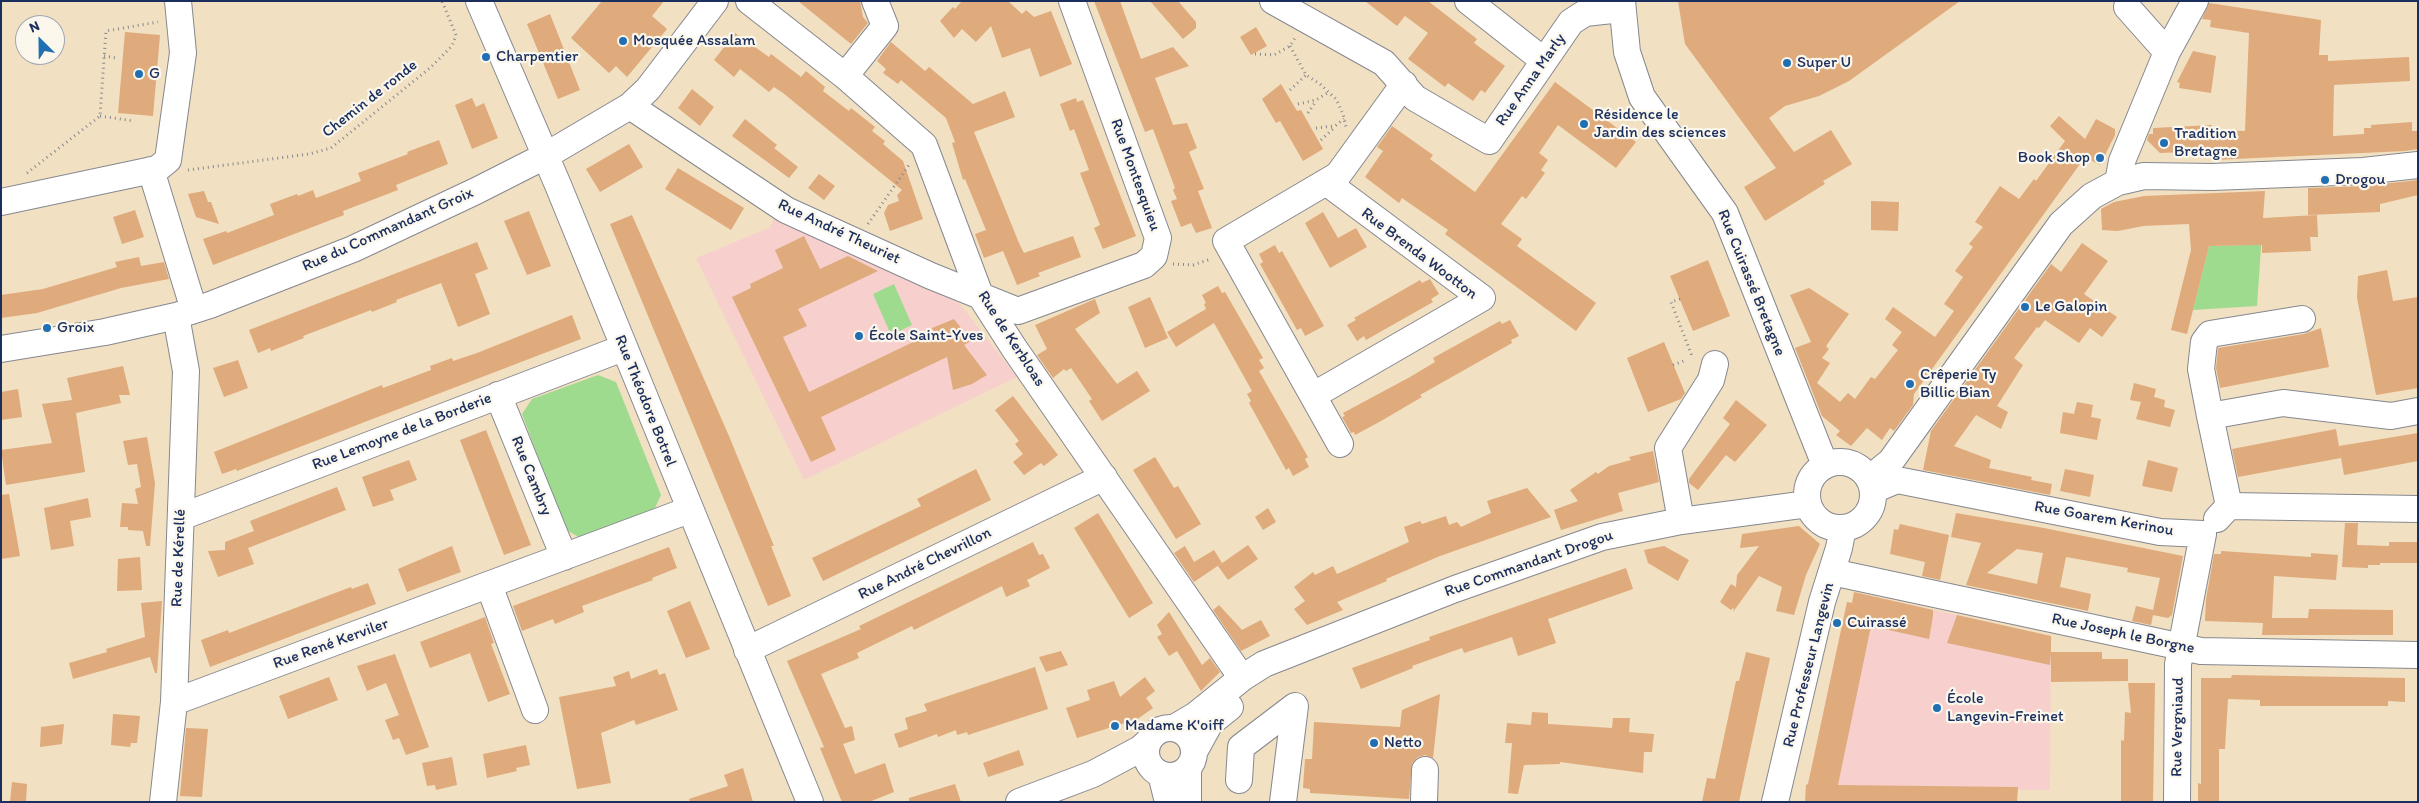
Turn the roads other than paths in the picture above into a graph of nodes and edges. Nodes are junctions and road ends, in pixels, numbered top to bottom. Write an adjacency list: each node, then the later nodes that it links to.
1 (715, 1): 16 (street, Rue du Commandant Groix)
2 (749, 1): 14 (street, Rue de Kerbloas)
3 (874, 1): 14 (street)
4 (1072, 1): 23 (street, Rue Montesquieu)
5 (1273, 1): 15 (street, Rue Anna Marly)
6 (1468, 1): 13 (street)
7 (2195, 1): 12 (street)
8 (481, 2): 17 (street, Rue Théodore Botrel)
9 (1622, 5): 13 (street, Rue Anna Marly); 34 (street, Rue Cuirassé Bretagne)
10 (2127, 7): 12 (street)
11 (180, 10): 19 (street)
12 (2166, 52): 21 (street)
13 (1544, 60): 15 (street, Rue Anna Marly)
14 (846, 76): 23 (street, Rue de Kerbloas)
15 (1404, 84): 20 (street)
16 (630, 106): 17 (street, Rue du Commandant Groix); 23 (street, Rue André Theuriet)
17 (546, 156): 24 (street, Rue du Commandant Groix); 26 (street, Rue Théodore Botrel)
18 (2418, 165): 21 (street)
19 (154, 170): 22 (street); 24 (street, Rue de Kérellé)
20 (1326, 182): 29 (street); 29 (street, Rue Brenda Wootton)
21 (2118, 182): 36 (street)
22 (1, 202)
23 (980, 295): 35 (street, Rue de Kerbloas)
24 (185, 313): 27 (street, Rue du Commandant Groix); 41 (street, Rue de Kérellé)
25 (2302, 319): 32 (street)
26 (623, 348): 30 (street, Rue Lemoyne de la Borderie); 40 (street, Rue Théodore Botrel)
27 (1, 349)
28 (1703, 360): 42 (street)
29 (1314, 395): 33 (street)
30 (498, 396): 41 (street, Rue Lemoyne de la Borderie); 45 (street, Rue Cambry)
31 (2418, 411): 32 (street)
32 (2210, 416): 38 (street)
33 (1340, 444)
34 (1825, 465): 36 (street); 37 (street)
35 (1104, 478): 50 (street, Rue André Chevrillon); 52 (street, Rue de Kerbloas)
36 (1871, 485): 43 (street); 44 (street, Rue Goarem Kerinou)
37 (1808, 504): 42 (street, Rue Commandant Drogou); 43 (street)
38 (2229, 506): 39 (street); 44 (street)
39 (2418, 509)
40 (689, 510): 45 (street, Rue René Kerviler); 50 (street, Rue Théodore Botrel)
41 (181, 517): 53 (street, Rue de Kérellé)
42 (1681, 521): 48 (street, Rue Commandant Drogou)
43 (1843, 528): 46 (street, Rue Professeur Langevin)
44 (2203, 534): 49 (street, Rue Vergniaud)
45 (564, 557): 47 (street, Rue René Kerviler)
46 (1832, 572): 49 (street, Rue Joseph le Borgne); 66 (street, Rue Professeur Langevin)
47 (489, 585): 53 (street, Rue René Kerviler); 54 (street)
48 (1317, 643): 52 (street, Rue Commandant Drogou); 57 (street, Rue Commandant Drogou)
49 (2181, 647): 51 (street, Rue Joseph le Borgne); 67 (street, Rue Vergniaud)
50 (747, 650): 62 (street, Rue Théodore Botrel)
51 (2418, 655)
52 (1242, 678): 55 (street, Rue Commandant Drogou)
53 (174, 702): 61 (street, Rue de Kérellé)
54 (535, 710)
55 (1174, 728): 56 (street); 57 (street)
56 (1152, 760): 57 (street); 63 (street); 64 (street)
57 (1191, 760): 64 (street)
58 (1425, 770): 65 (street)
59 (1239, 780): 60 (street)
60 (1284, 793)
61 (163, 802)
62 (810, 802)
63 (1018, 802)
64 (1185, 802)
65 (1424, 802)
66 (1775, 802)
67 (2177, 802)

